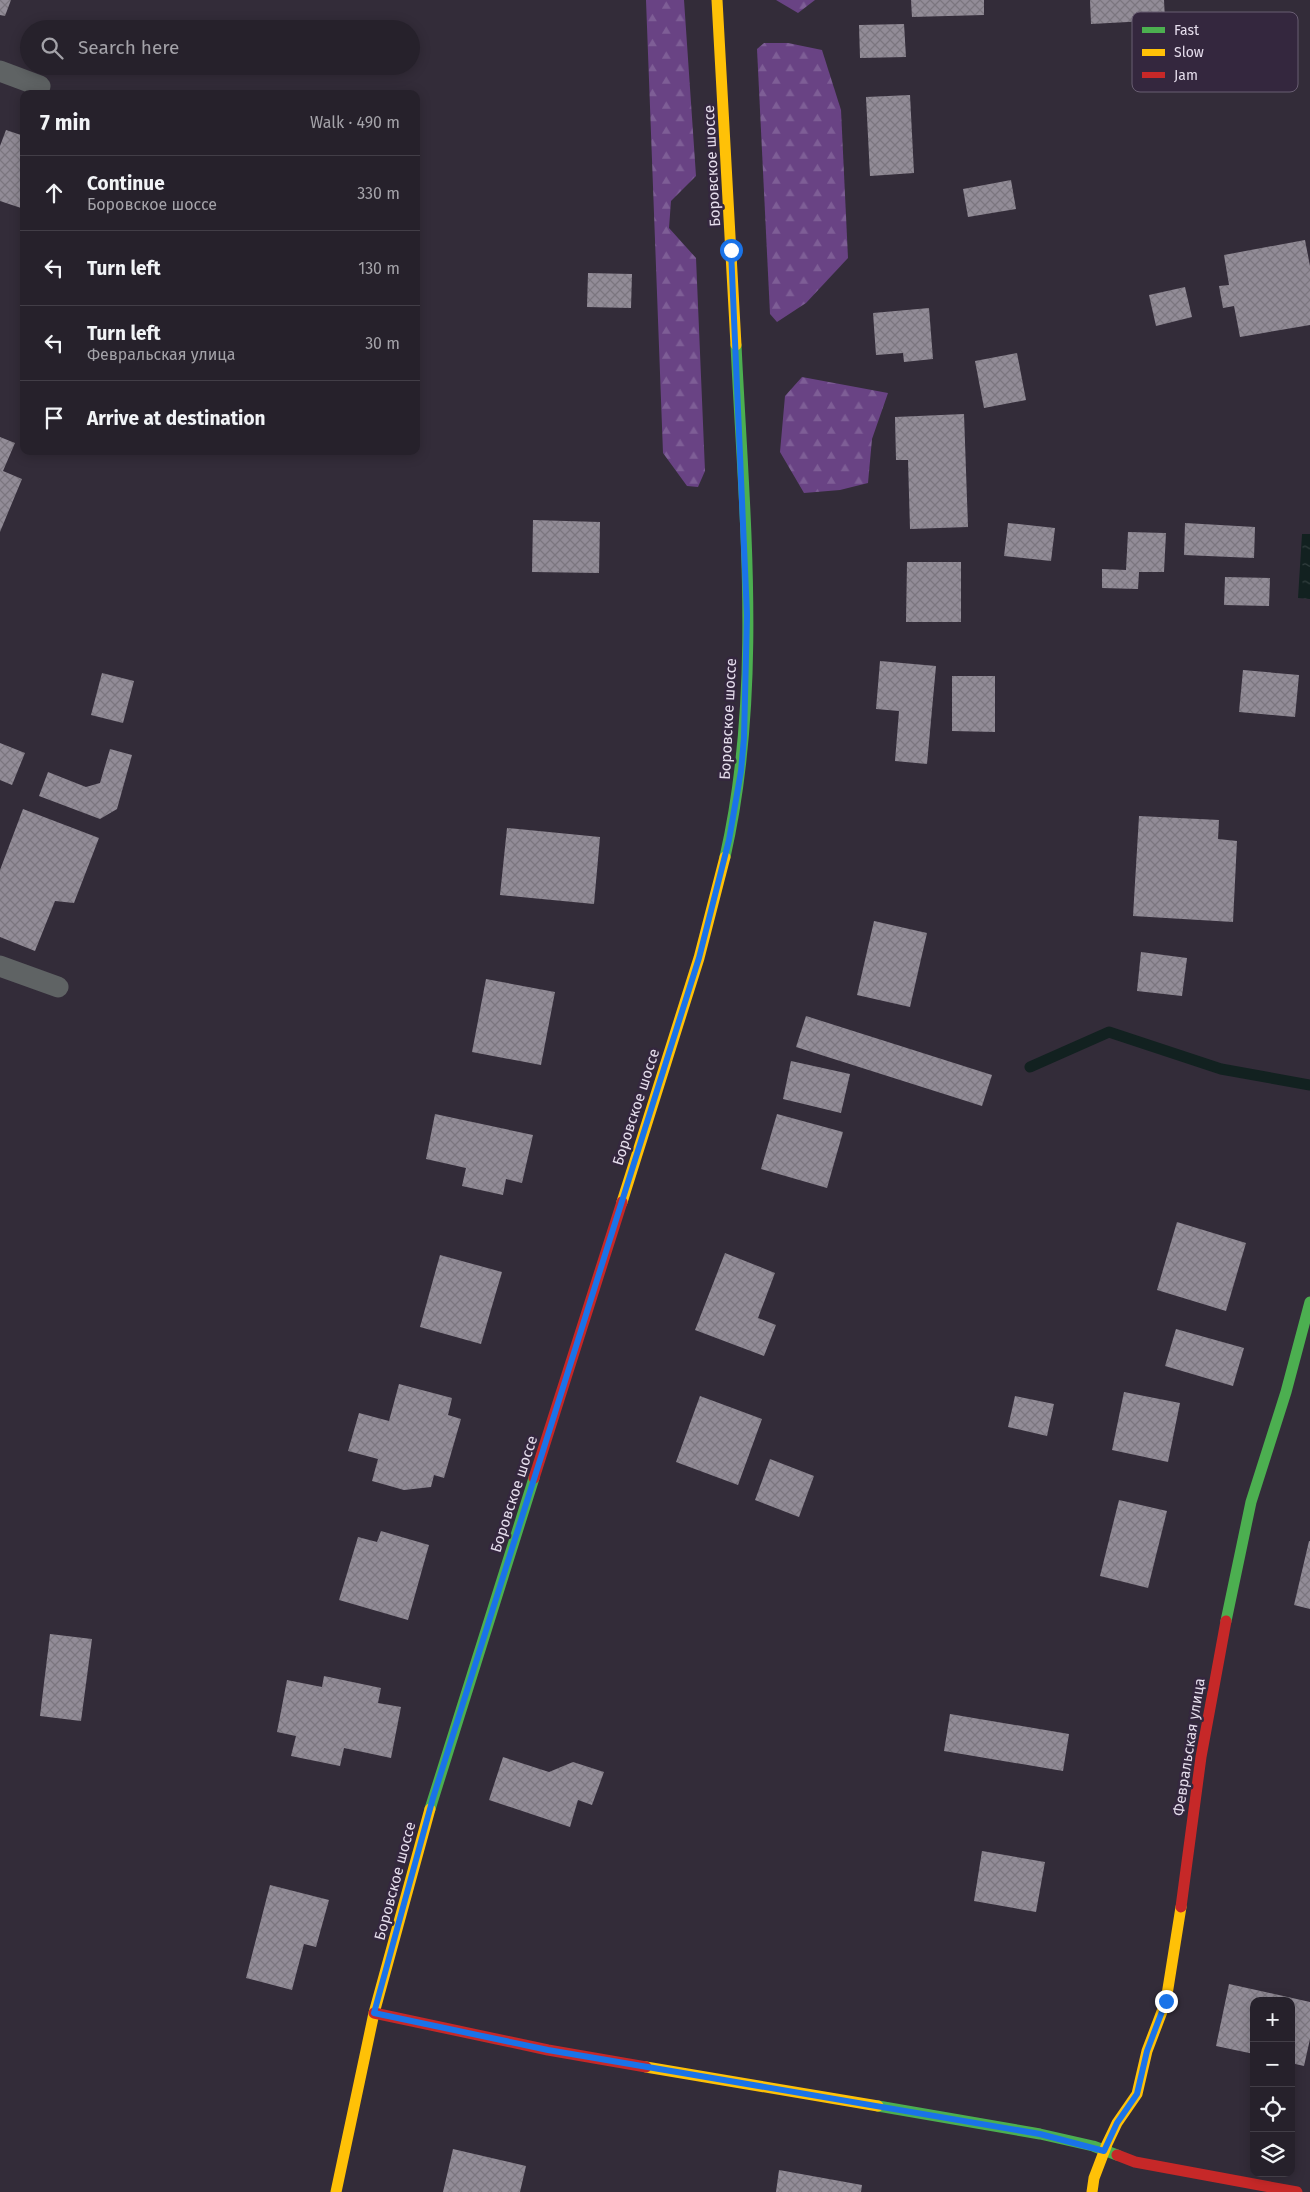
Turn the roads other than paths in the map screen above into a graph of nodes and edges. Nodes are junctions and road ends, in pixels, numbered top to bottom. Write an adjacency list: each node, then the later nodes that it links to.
1 (717, 0): 7 (main road, Боровское шоссе)
2 (0, 71): 3 (lane)
3 (40, 86)
4 (0, 966): 5 (lane)
5 (58, 987)
6 (1310, 1302): 8 (main road, Февральская улица)
7 (374, 2013): 8 (main road); 9 (main road, Боровское шоссе)
8 (1104, 2151): 10 (main road, Февральская улица); 11 (main road)
9 (336, 2192)
10 (1092, 2192)
11 (1297, 2192)

